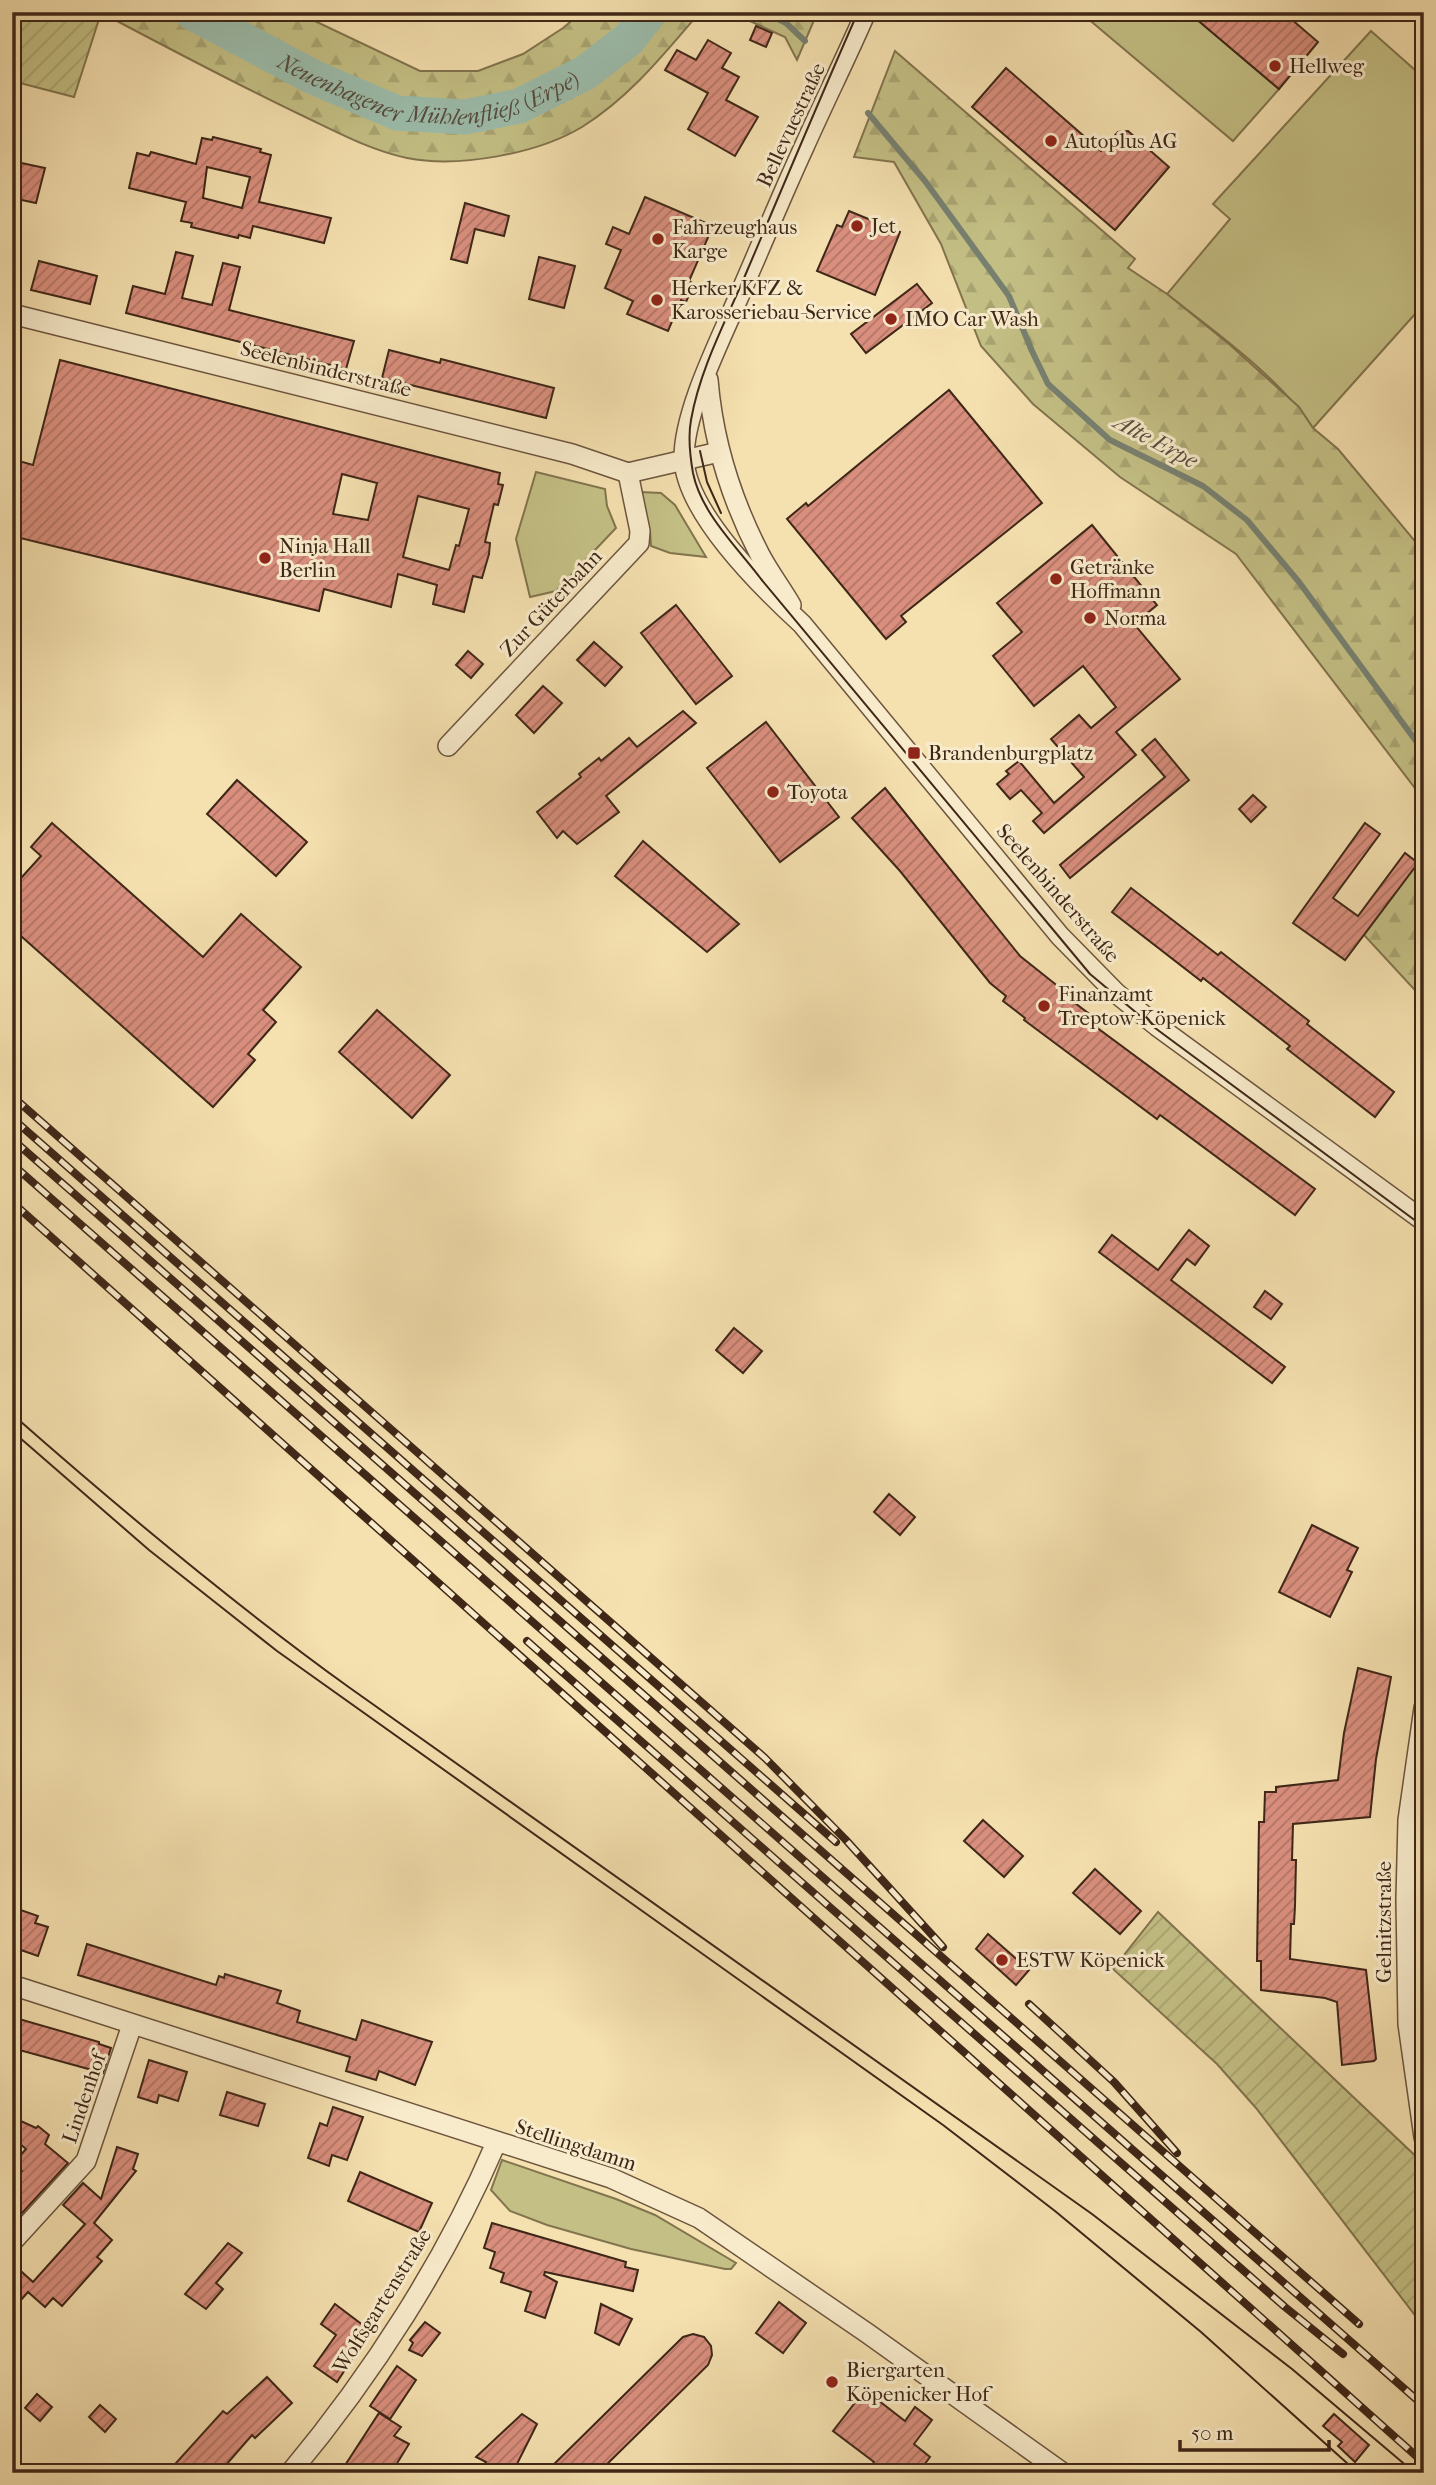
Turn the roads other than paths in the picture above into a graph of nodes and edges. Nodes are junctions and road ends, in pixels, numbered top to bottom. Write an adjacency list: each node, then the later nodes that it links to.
1 (866, 12): 3 (street, Bellevuestraße)
2 (12, 314): 6 (street, Seelenbinderstraße)
3 (707, 372): 4 (street, Seelenbinderstraße); 5 (street, Seelenbinderstraße)
4 (719, 452): 5 (street); 7 (street, Seelenbinderstraße)
5 (684, 459): 6 (street); 7 (street, Seelenbinderstraße)
6 (628, 473): 8 (street, Zur Güterbahn)
7 (802, 624): 9 (street, Seelenbinderstraße)
8 (448, 746)
9 (1424, 1221)
10 (1424, 1708): 11 (street, Gelnitzstraße)
11 (1415, 1899): 14 (street, Gelnitzstraße)
12 (12, 1986): 13 (street, Stellingdamm)
13 (132, 2025): 15 (street, Stellingdamm); 16 (street, Lindenhof)
14 (1424, 2137)
15 (496, 2143): 17 (street, Wolfsgartenstraße); 18 (street, Stellingdamm)
16 (12, 2242)
17 (290, 2473)
18 (1063, 2473)

